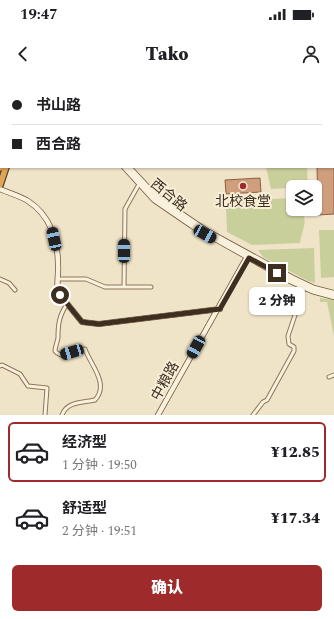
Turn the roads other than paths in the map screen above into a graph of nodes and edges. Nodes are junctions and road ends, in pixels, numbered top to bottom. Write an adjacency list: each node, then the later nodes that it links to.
1 (6, 168): 4 (highway)
2 (125, 168): 7 (street, 西合路)
3 (130, 168): 7 (street, 西合路)
4 (0, 185)
5 (138, 186): 10 (street)
6 (0, 189): 8 (street)
7 (249, 256): 12 (street, 西合路); 14 (street, 西合路); 17 (street, 中粮路)
8 (58, 278): 10 (street); 16 (street)
9 (0, 279): 13 (street)
10 (124, 287): 11 (street)
11 (151, 287)
12 (304, 288): 15 (street, 西合路); 26 (street)
13 (15, 290)
14 (334, 293)
15 (334, 296)
16 (67, 304): 18 (street); 24 (street)
17 (219, 309): 18 (street); 19 (street, 中粮路); 25 (street, 中粮路)
18 (203, 311): 19 (street)
19 (212, 320): 25 (street, 中粮路)
20 (0, 366): 23 (street)
21 (334, 375): 22 (street)
22 (330, 377)
23 (45, 415)
24 (62, 415)
25 (159, 415)
26 (253, 415)

